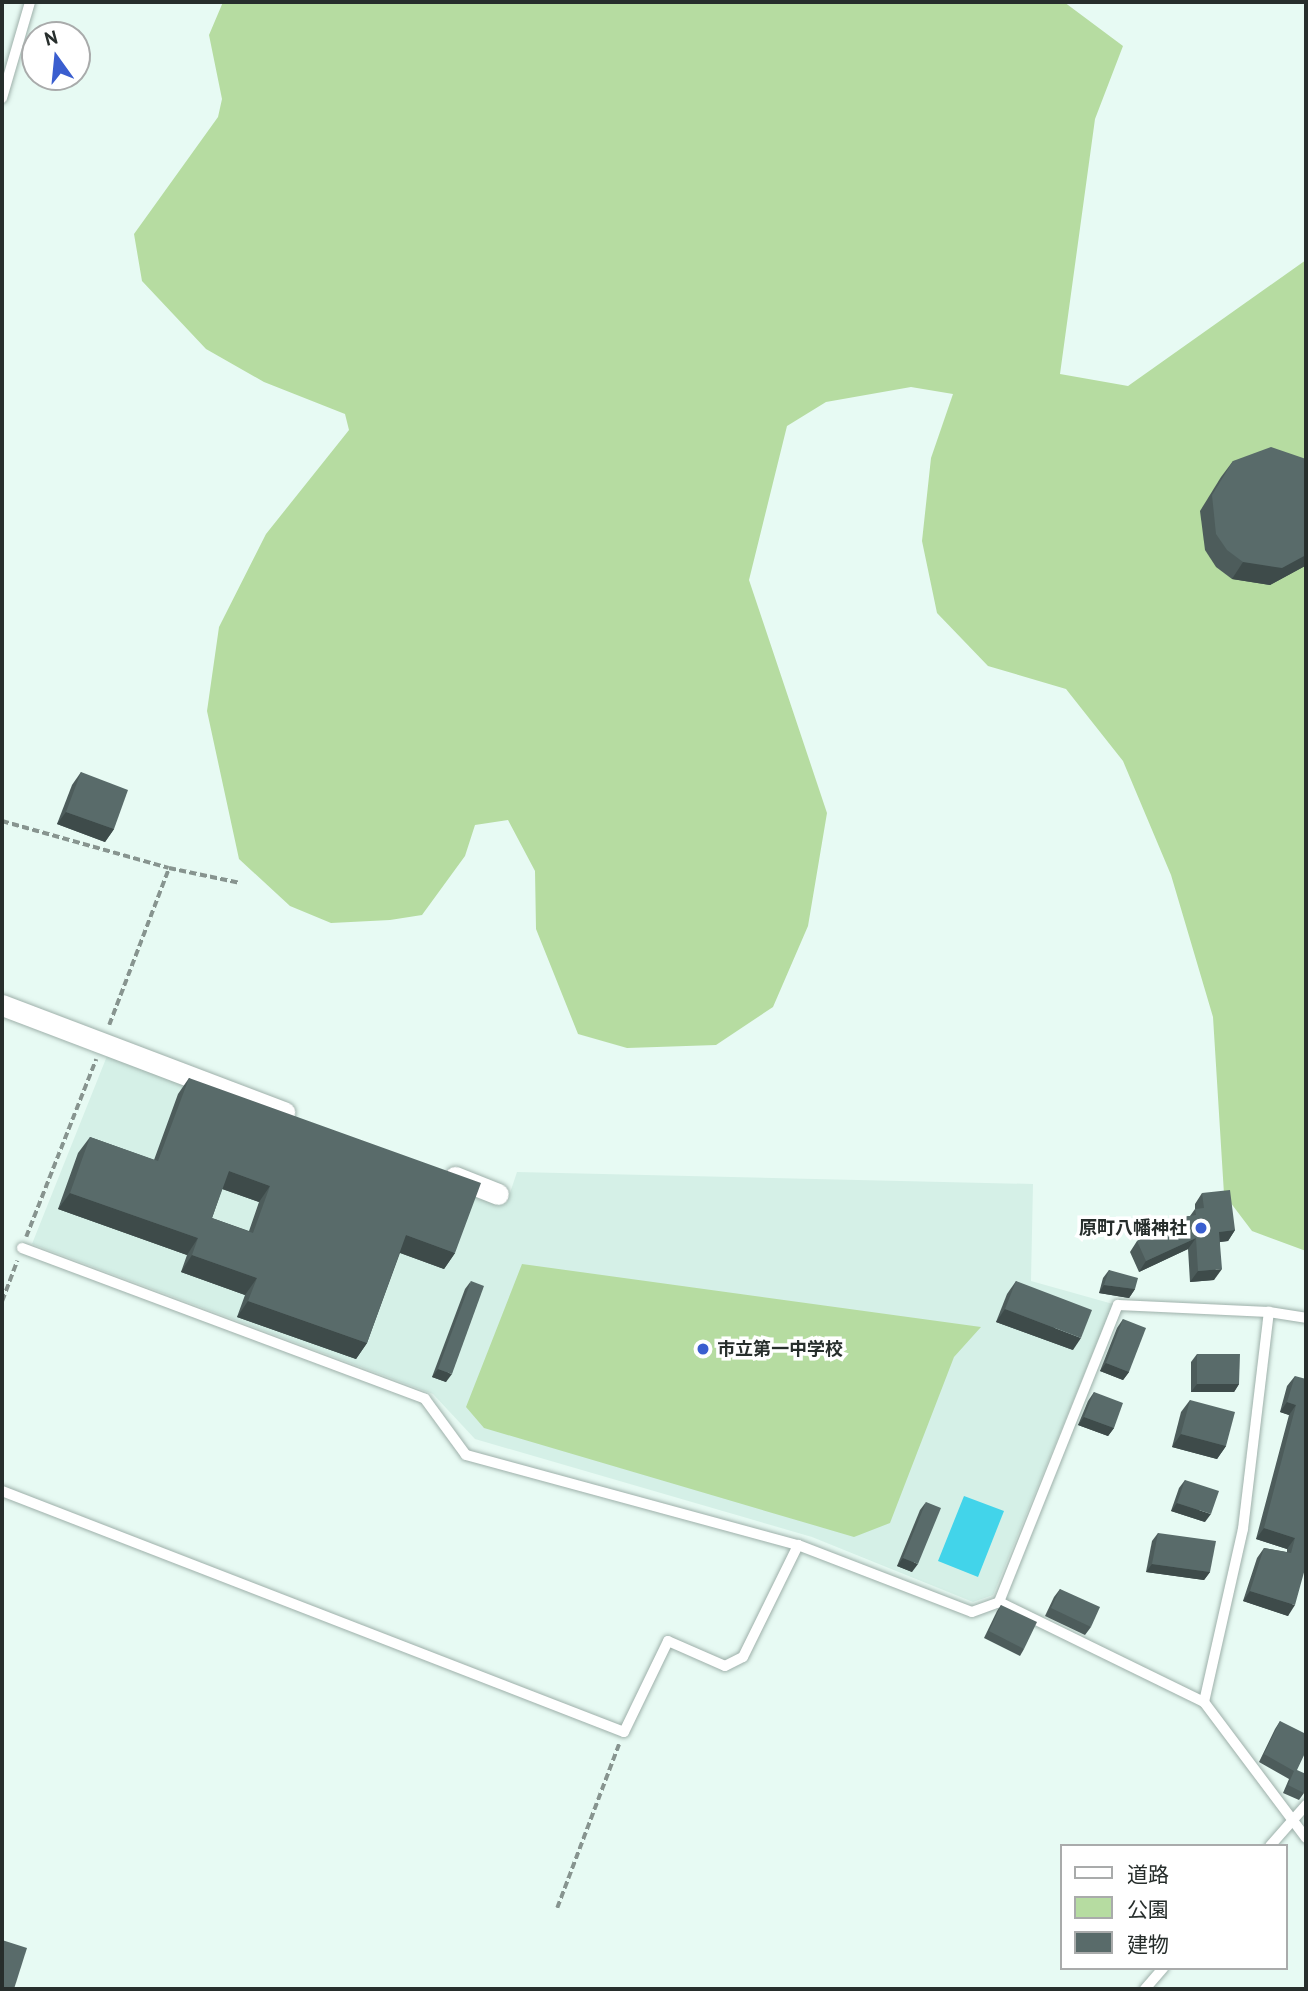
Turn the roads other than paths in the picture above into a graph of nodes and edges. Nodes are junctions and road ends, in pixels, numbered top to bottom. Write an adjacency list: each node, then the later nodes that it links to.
1 (30, 2): 2 (lane)
2 (2, 98)
3 (2, 1004): 4 (street)
4 (306, 1121)
5 (434, 1169): 6 (street)
6 (498, 1194)
7 (22, 1248): 11 (lane)
8 (1269, 1312): 9 (lane); 12 (lane); 13 (lane)
9 (1306, 1318)
10 (2, 1491): 11 (lane)
11 (799, 1545): 12 (lane)
12 (999, 1602): 13 (lane)
13 (1204, 1702): 15 (lane)
14 (1306, 1805): 15 (lane)
15 (1292, 1820): 16 (lane); 17 (lane)
16 (1306, 1838)
17 (1272, 1844)
18 (1161, 1970): 19 (lane)
19 (1145, 1989)

